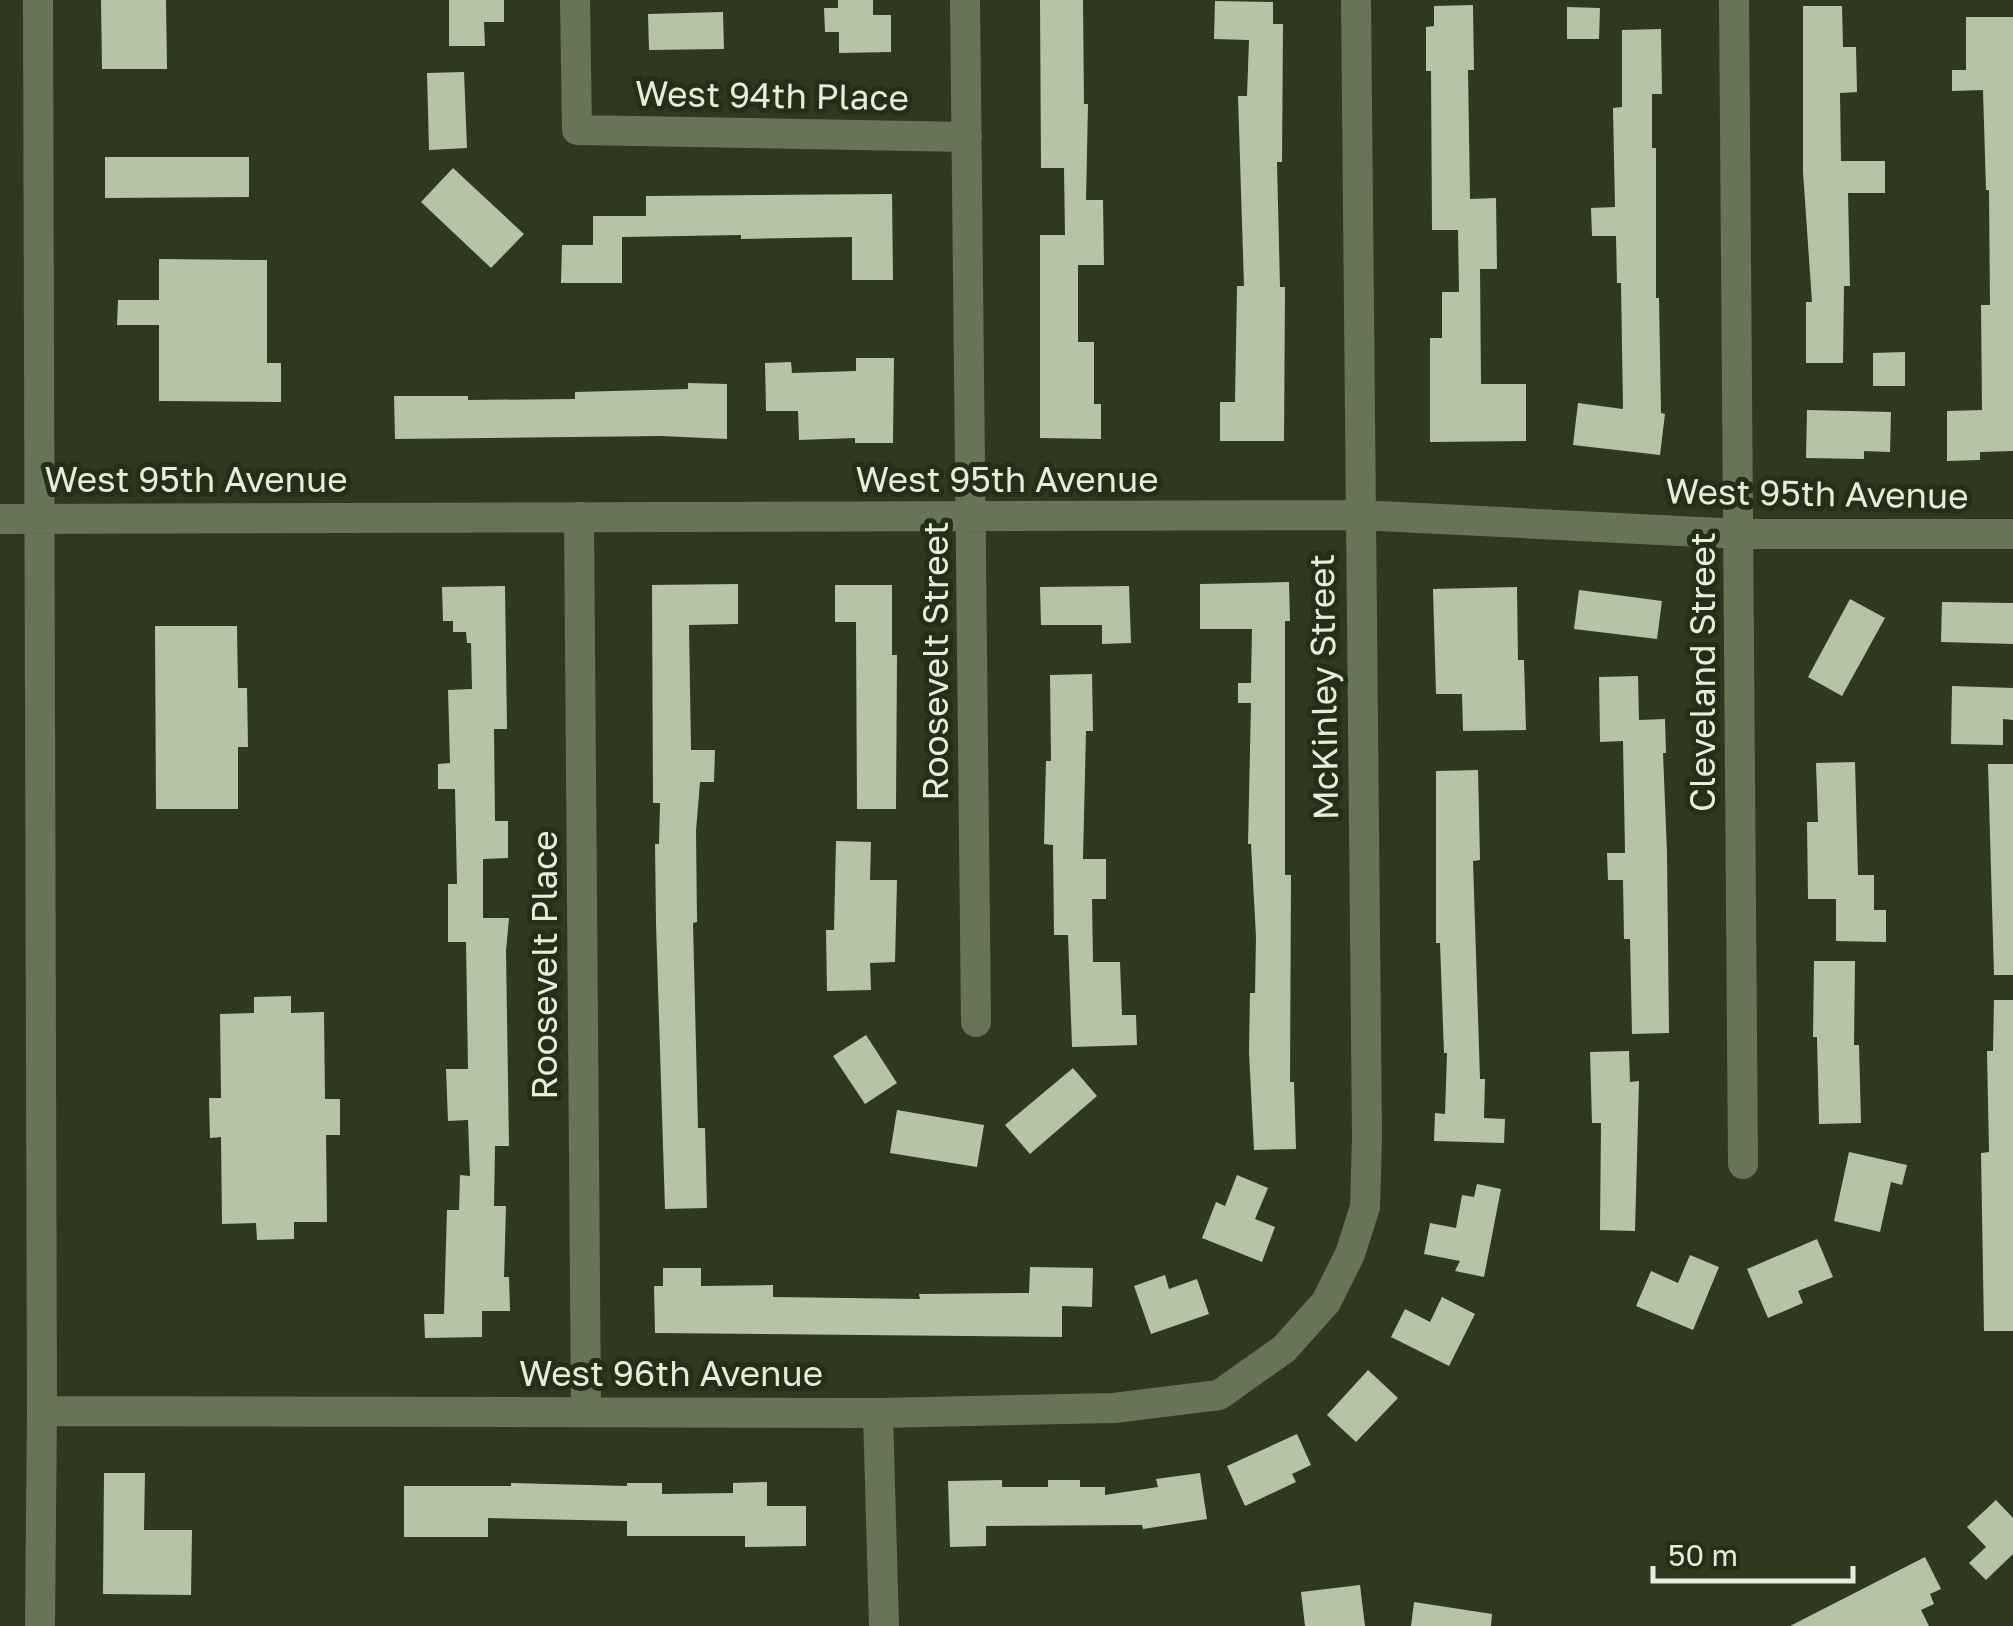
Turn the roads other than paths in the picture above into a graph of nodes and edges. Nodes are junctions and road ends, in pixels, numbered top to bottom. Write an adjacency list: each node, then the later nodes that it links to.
1 (38, 0): 9 (street)
2 (575, 0): 6 (street, West 94th Place)
3 (965, 0): 6 (street, Roosevelt Street)
4 (1356, 0): 7 (street, McKinley Street)
5 (1734, 0): 12 (street, Cleveland Street)
6 (966, 137): 10 (street, Roosevelt Street)
7 (1359, 514): 10 (street, West 95th Avenue); 12 (street, West 95th Avenue); 16 (street, McKinley Street)
8 (579, 517): 9 (street, West 95th Avenue); 10 (street, West 95th Avenue); 18 (street, Roosevelt Place)
9 (40, 518): 11 (street, West 95th Avenue); 17 (street)
10 (973, 518): 14 (street, Roosevelt Street)
11 (0, 519)
12 (1740, 534): 13 (street, West 95th Avenue); 15 (street, Cleveland Street)
13 (2013, 534)
14 (976, 1022)
15 (1743, 1164)
16 (1284, 1349): 19 (street, West 96th Avenue)
17 (42, 1411): 18 (street, West 96th Avenue); 20 (street)
18 (586, 1412): 19 (street, West 96th Avenue)
19 (878, 1413): 21 (street)
20 (40, 1626)
21 (884, 1626)

